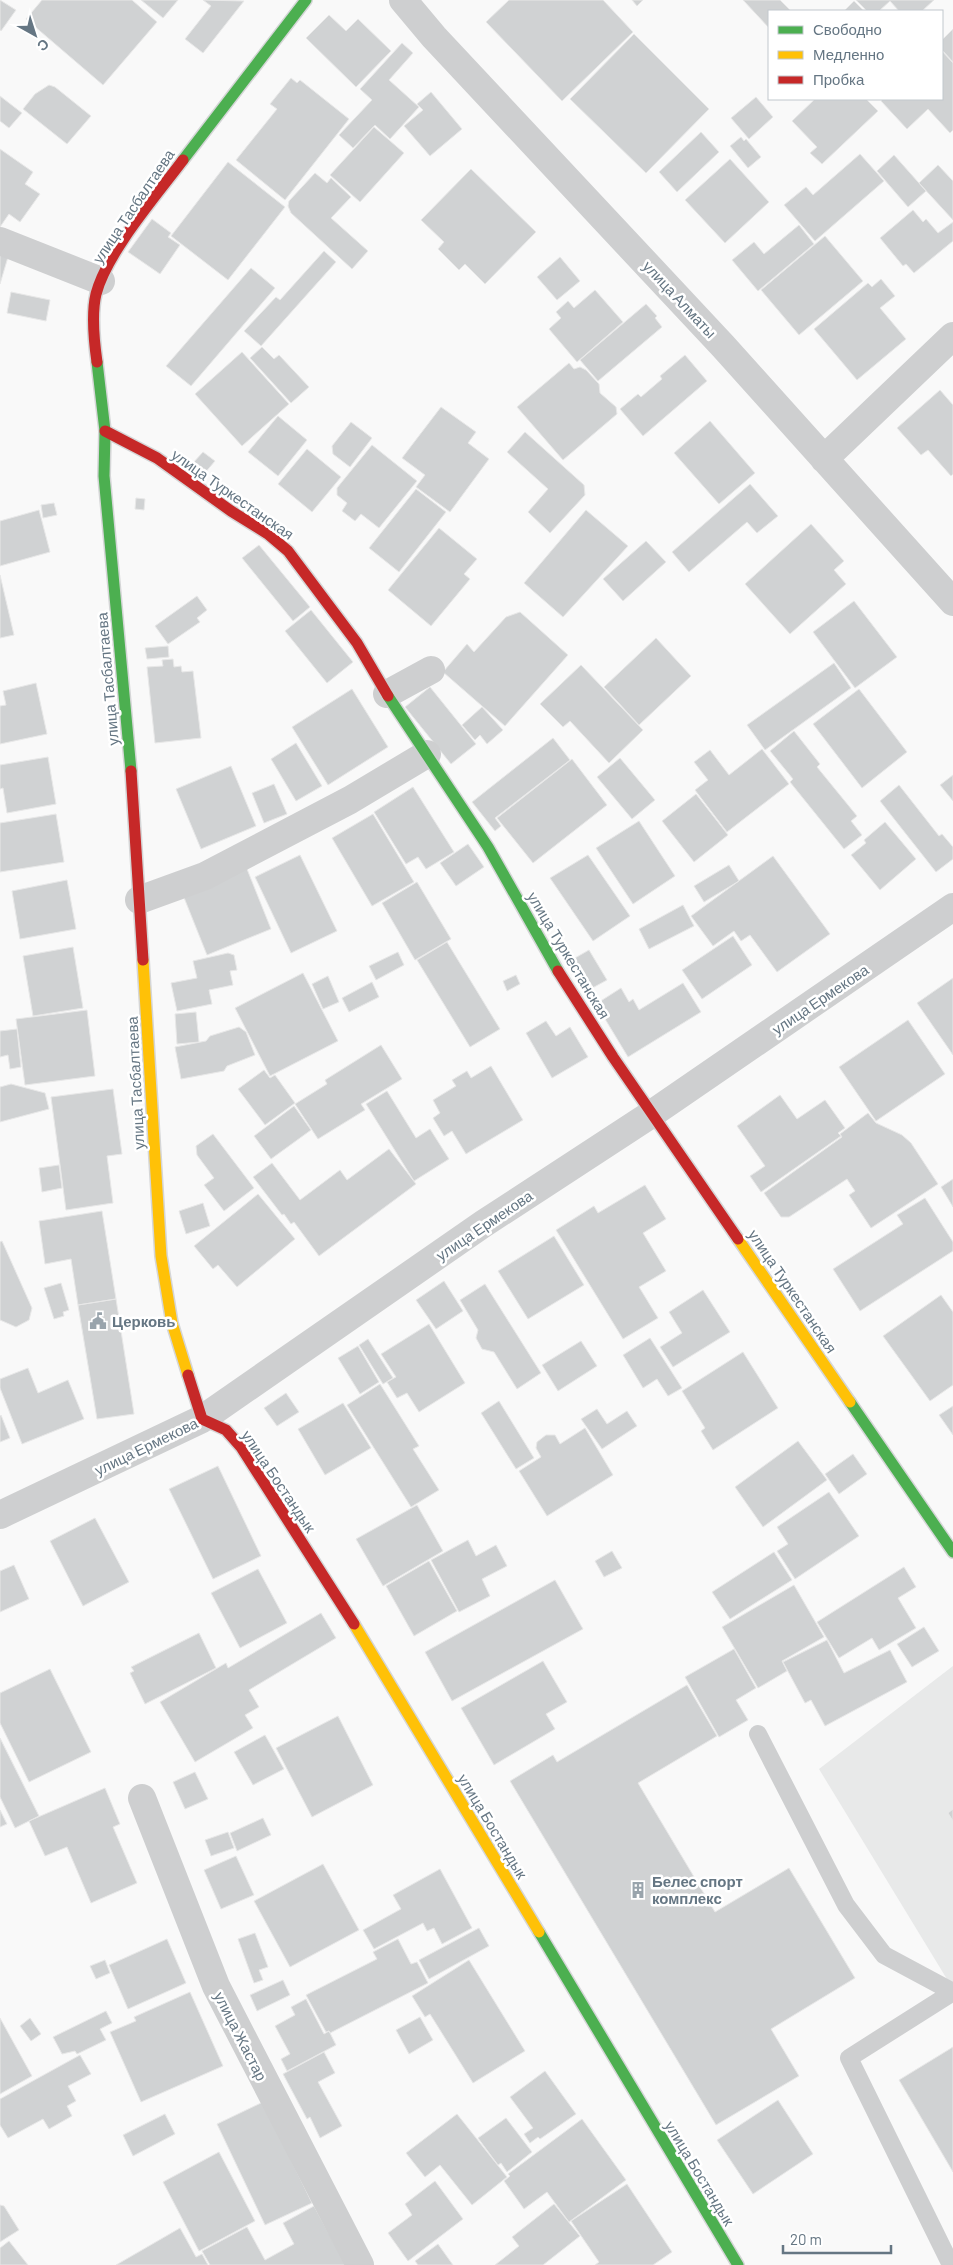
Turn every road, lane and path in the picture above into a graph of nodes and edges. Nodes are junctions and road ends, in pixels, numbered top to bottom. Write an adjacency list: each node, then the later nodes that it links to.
1 (306, 0): 4 (street, улица Тасбалтаева)
2 (403, 0): 7 (street, улица Алматы)
3 (0, 241): 4 (street)
4 (101, 281): 6 (street, улица Тасбалтаева)
5 (953, 336): 7 (street)
6 (105, 431): 10 (street, улица Туркестанская); 12 (street, улица Тасбалтаева)
7 (824, 459): 8 (street, улица Алматы)
8 (953, 602)
9 (432, 670): 10 (street)
10 (387, 694): 11 (street, улица Туркестанская)
11 (426, 754): 12 (street); 14 (street, улица Туркестанская)
12 (139, 900): 15 (street, улица Тасбалтаева)
13 (953, 907): 14 (street, улица Ермекова)
14 (653, 1113): 15 (street, улица Ермекова); 17 (street, улица Туркестанская)
15 (202, 1419): 16 (street, улица Ермекова); 22 (street, улица Бостандык)
16 (0, 1515)
17 (953, 1552)
18 (758, 1734): 20 (lane)
19 (142, 1798): 21 (street, улица Жастар)
20 (953, 1992): 23 (lane)
21 (360, 2265)
22 (738, 2265)
23 (951, 2265)

